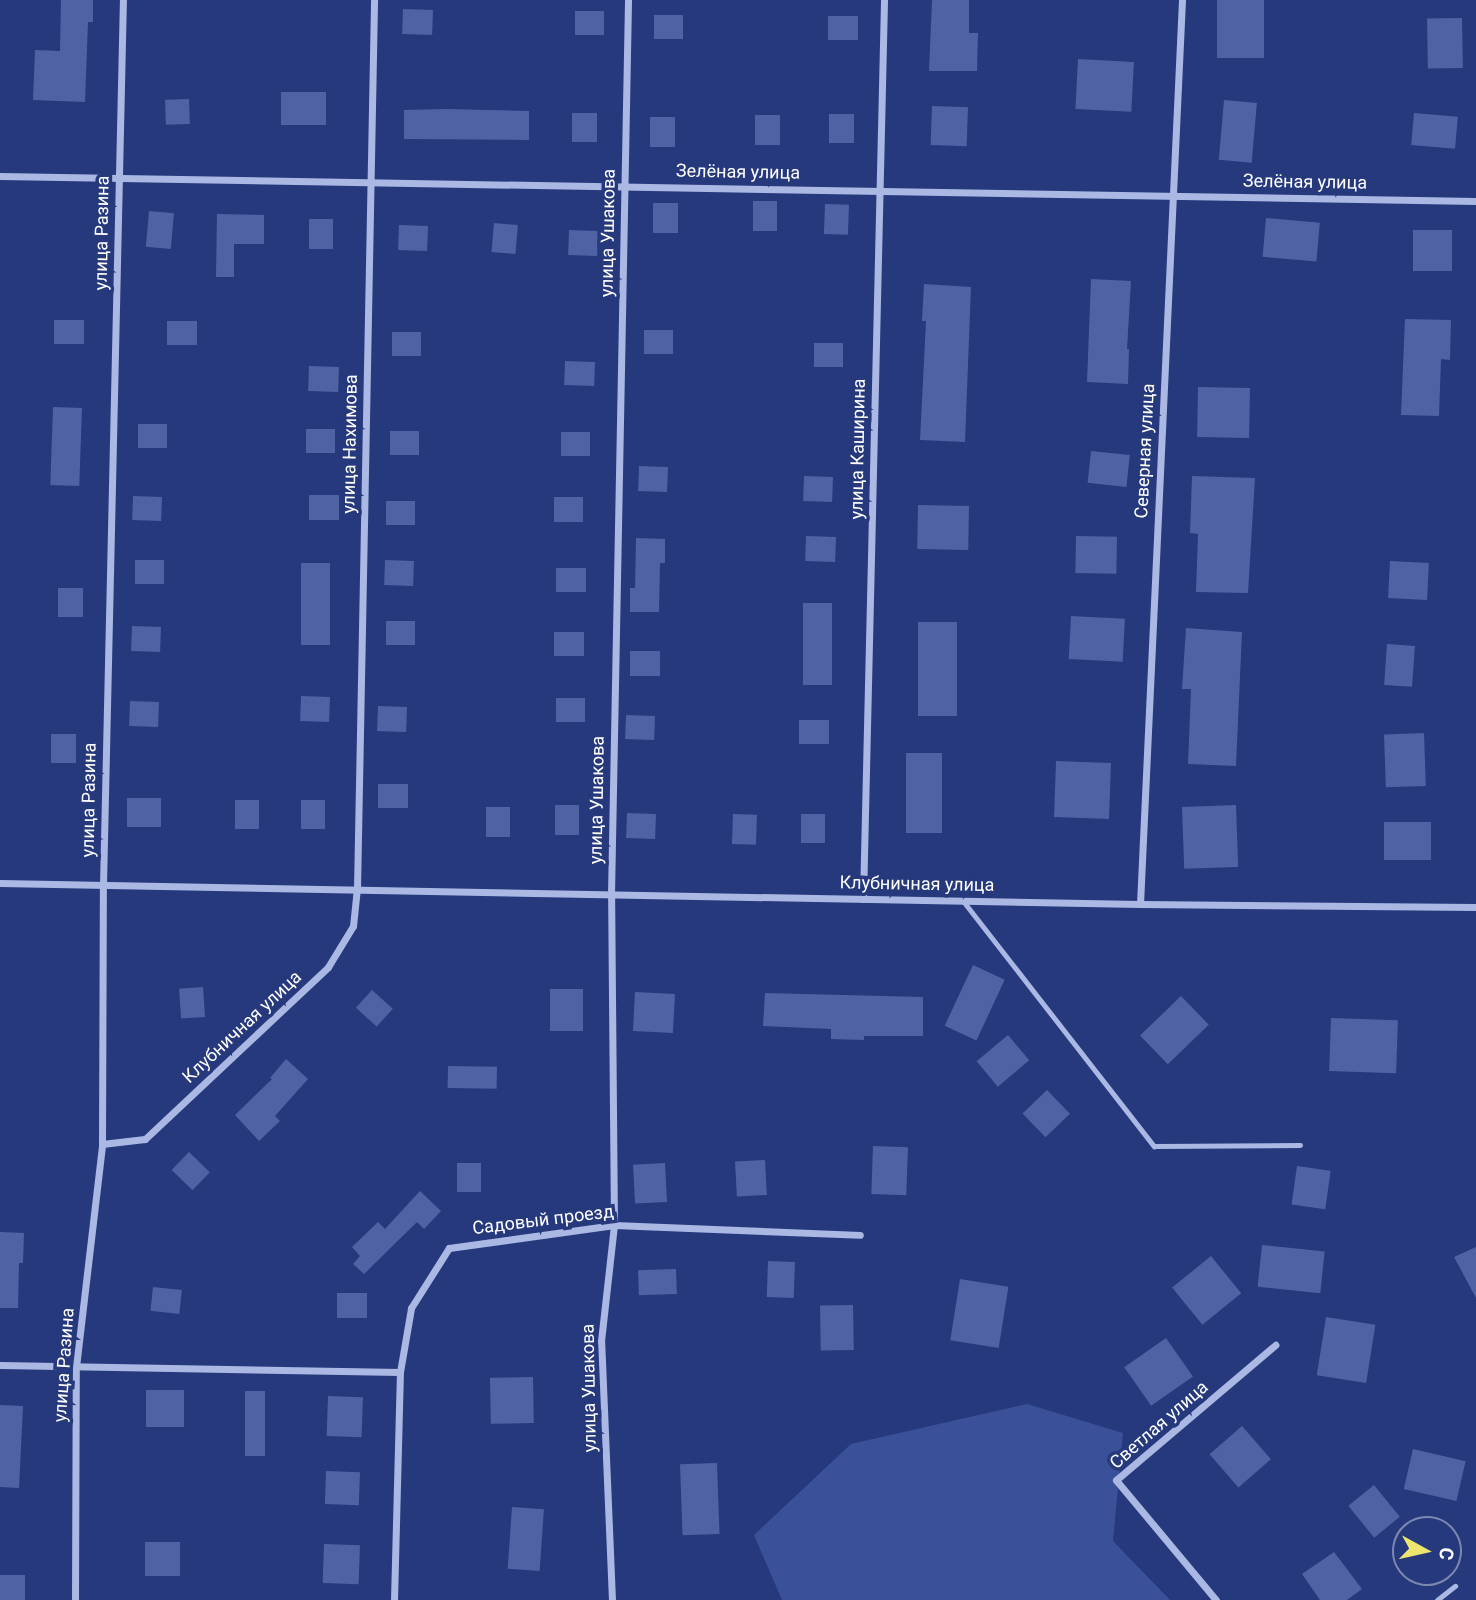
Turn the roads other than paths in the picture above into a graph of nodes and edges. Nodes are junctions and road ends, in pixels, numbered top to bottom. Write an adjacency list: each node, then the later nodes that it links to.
1 (123, 0): 7 (street, улица Разина)
2 (374, 0): 8 (street, улица Нахимова)
3 (628, 0): 9 (street, улица Ушакова)
4 (884, 0): 10 (street, улица Каширина)
5 (1182, 0): 11 (street, Северная улица)
6 (0, 176): 7 (street, Зелёная улица)
7 (119, 177): 8 (street, Зелёная улица); 14 (street, улица Разина)
8 (371, 181): 9 (street, Зелёная улица); 15 (street, улица Нахимова)
9 (624, 186): 10 (street, Зелёная улица); 16 (street, улица Ушакова)
10 (880, 190): 11 (street, Зелёная улица); 17 (street, улица Каширина)
11 (1173, 196): 12 (street, Зелёная улица); 19 (street, Северная улица)
12 (1476, 201)
13 (0, 883): 14 (street, Клубничная улица)
14 (103, 885): 15 (street, Клубничная улица); 21 (street, улица Разина)
15 (357, 889): 16 (street, Клубничная улица); 21 (street, Клубничная улица)
16 (611, 895): 17 (street, Клубничная улица); 23 (street, улица Ушакова)
17 (863, 899): 18 (street, Клубничная улица)
18 (962, 901): 19 (street, Клубничная улица); 22 (lane)
19 (1140, 904): 20 (street, Клубничная улица)
20 (1476, 907)
21 (102, 1144): 27 (street, улица Разина)
22 (1300, 1145)
23 (614, 1225): 24 (street, Садовый проезд); 28 (street, Садовый проезд); 32 (street, улица Ушакова)
24 (860, 1235)
25 (1275, 1345): 33 (street, Светлая улица)
26 (0, 1365): 27 (street)
27 (76, 1367): 28 (street); 30 (street, улица Разина)
28 (400, 1371): 31 (street, Садовый проезд)
29 (1455, 1586): 34 (lane)
30 (75, 1600)
31 (394, 1600)
32 (612, 1600)
33 (1216, 1600)
34 (1437, 1600)

